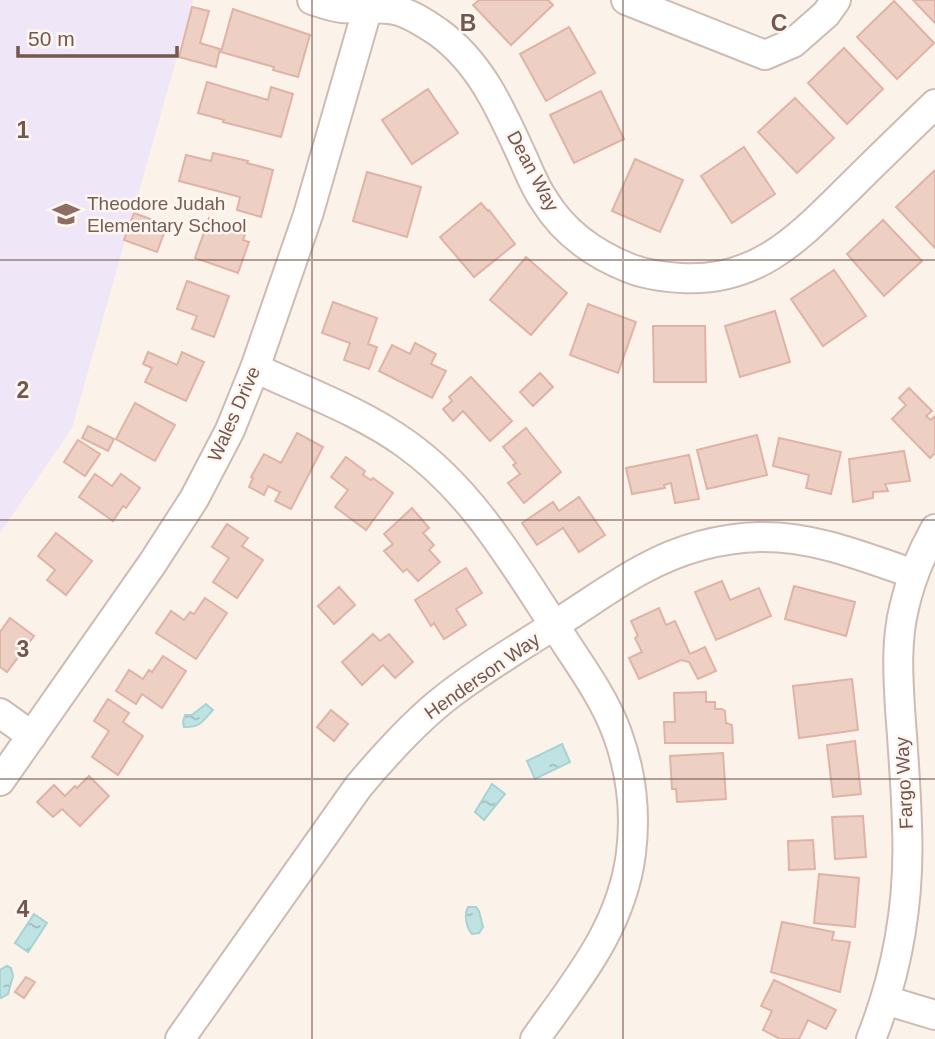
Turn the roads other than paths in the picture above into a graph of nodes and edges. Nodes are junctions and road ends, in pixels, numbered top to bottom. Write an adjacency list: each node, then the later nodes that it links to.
1 (312, 0): 4 (street, Dean Way)
2 (626, 0): 3 (street)
3 (836, 0)
4 (369, 4): 5 (street, Dean Way); 6 (street, Wales Drive)
5 (935, 104)
6 (255, 368): 9 (street); 11 (street, Wales Drive)
7 (935, 529): 8 (street, Fargo Way)
8 (914, 574): 9 (street, Henderson Way); 13 (street, Fargo Way)
9 (554, 625): 15 (street, Henderson Way); 16 (street)
10 (0, 713): 11 (street)
11 (32, 736): 12 (street, Wales Drive)
12 (0, 781)
13 (885, 1000): 14 (street); 17 (street, Fargo Way)
14 (935, 1015)
15 (180, 1039)
16 (535, 1039)
17 (871, 1039)

